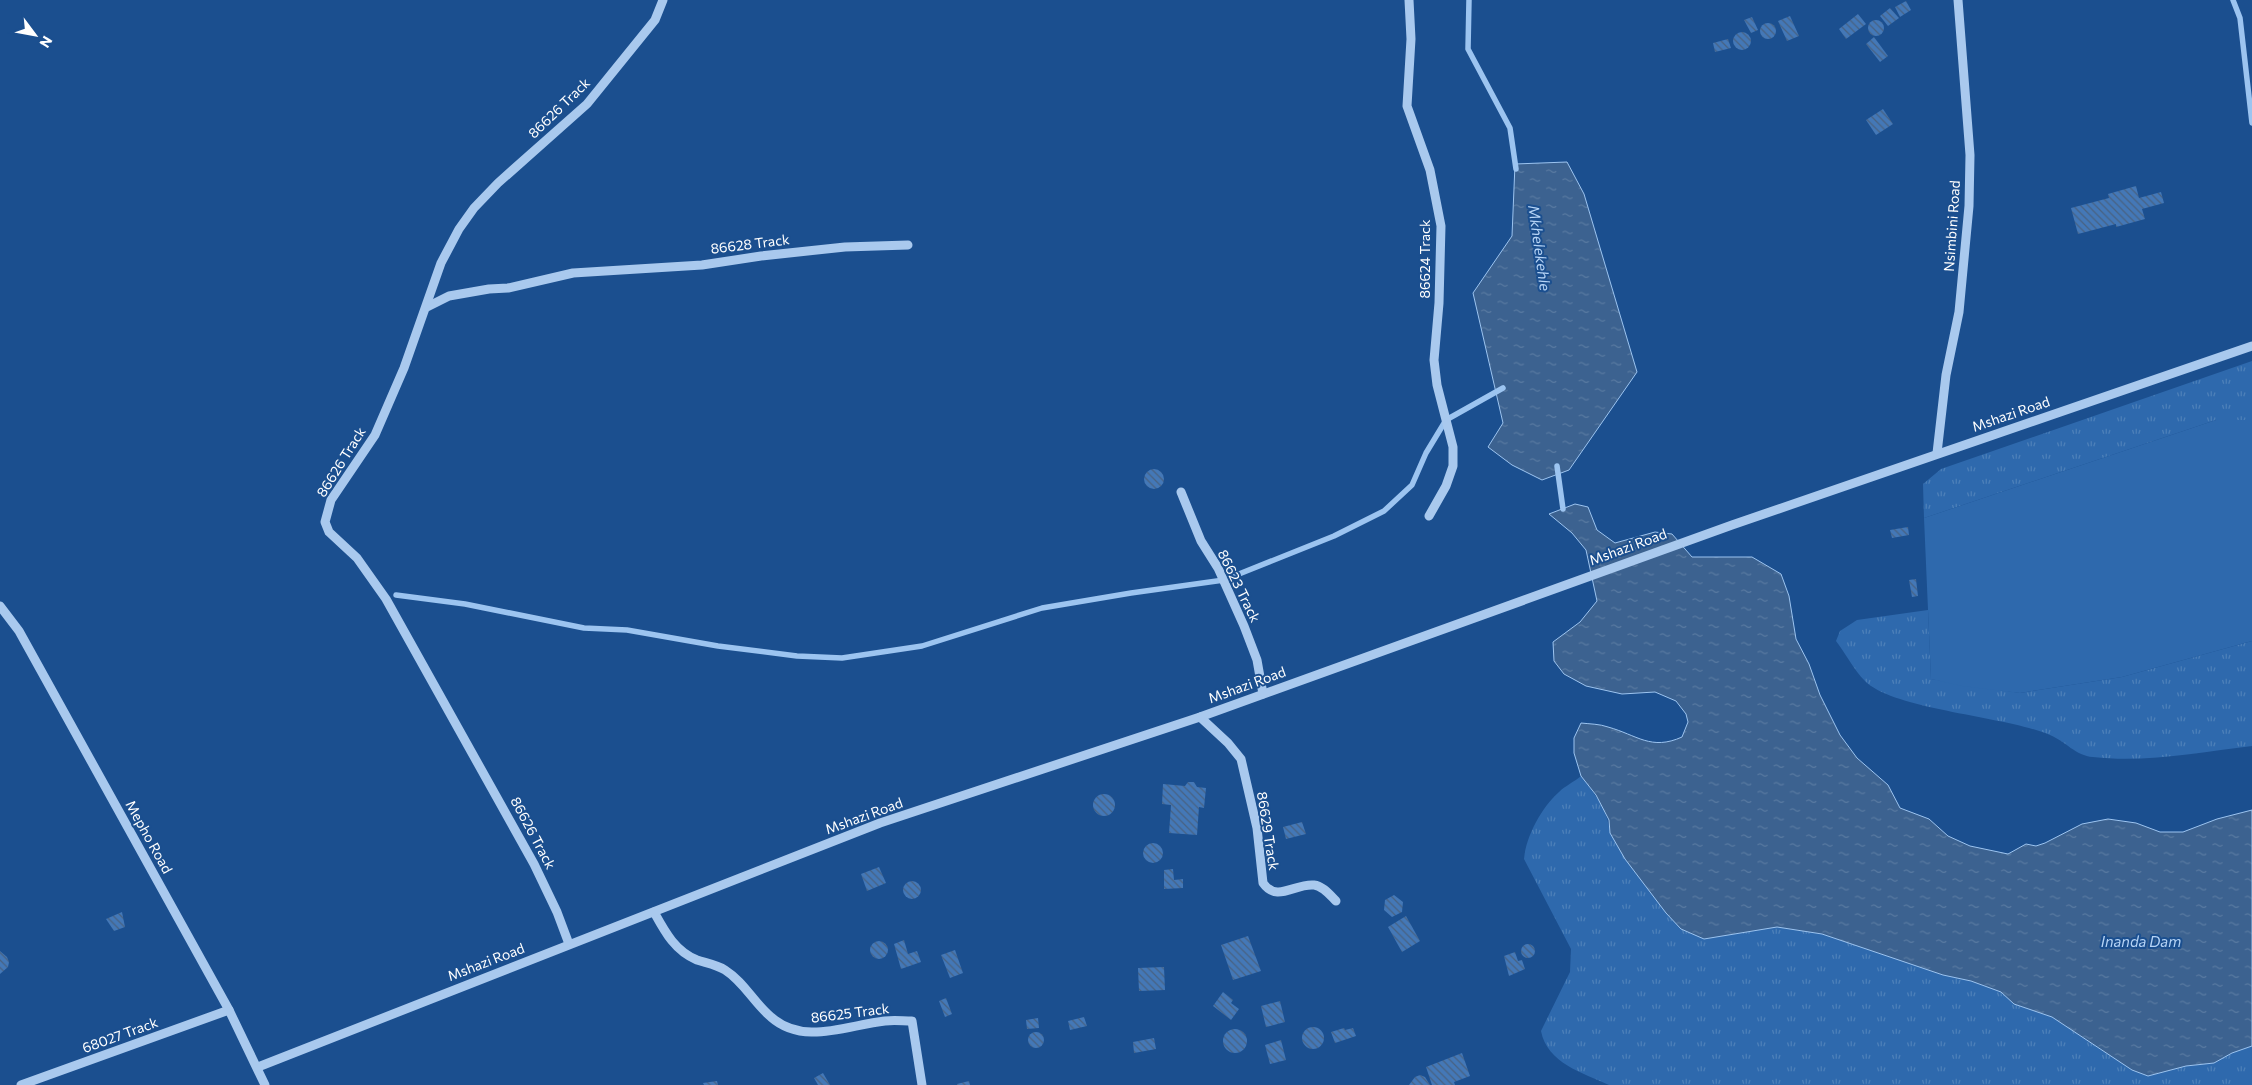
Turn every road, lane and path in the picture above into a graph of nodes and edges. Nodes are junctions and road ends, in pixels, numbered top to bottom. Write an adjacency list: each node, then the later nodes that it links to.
1 (662, 0): 5 (street, 86626 Track)
2 (1409, 0): 9 (street, 86624 Track)
3 (1958, 0): 7 (street, Nsimbini Road)
4 (908, 245): 5 (street, 86628 Track)
5 (427, 307): 15 (street, 86626 Track)
6 (2252, 346): 7 (street, Mshazi Road)
7 (1937, 453): 11 (street, Mshazi Road)
8 (1181, 492): 11 (street, 86623 Track)
9 (1429, 516)
10 (0, 606): 16 (street, Mepho Road)
11 (1263, 694): 12 (street, Mshazi Road)
12 (1200, 717): 13 (street, 86629 Track); 14 (street, Mshazi Road)
13 (1336, 902)
14 (654, 912): 15 (street, Mshazi Road); 20 (street, 86625 Track)
15 (570, 944): 17 (street, Mshazi Road)
16 (229, 1010): 17 (street, Mepho Road); 18 (street, 68027 Track)
17 (258, 1067): 19 (street, Mepho Road)
18 (21, 1085)
19 (265, 1085)
20 (922, 1085)

